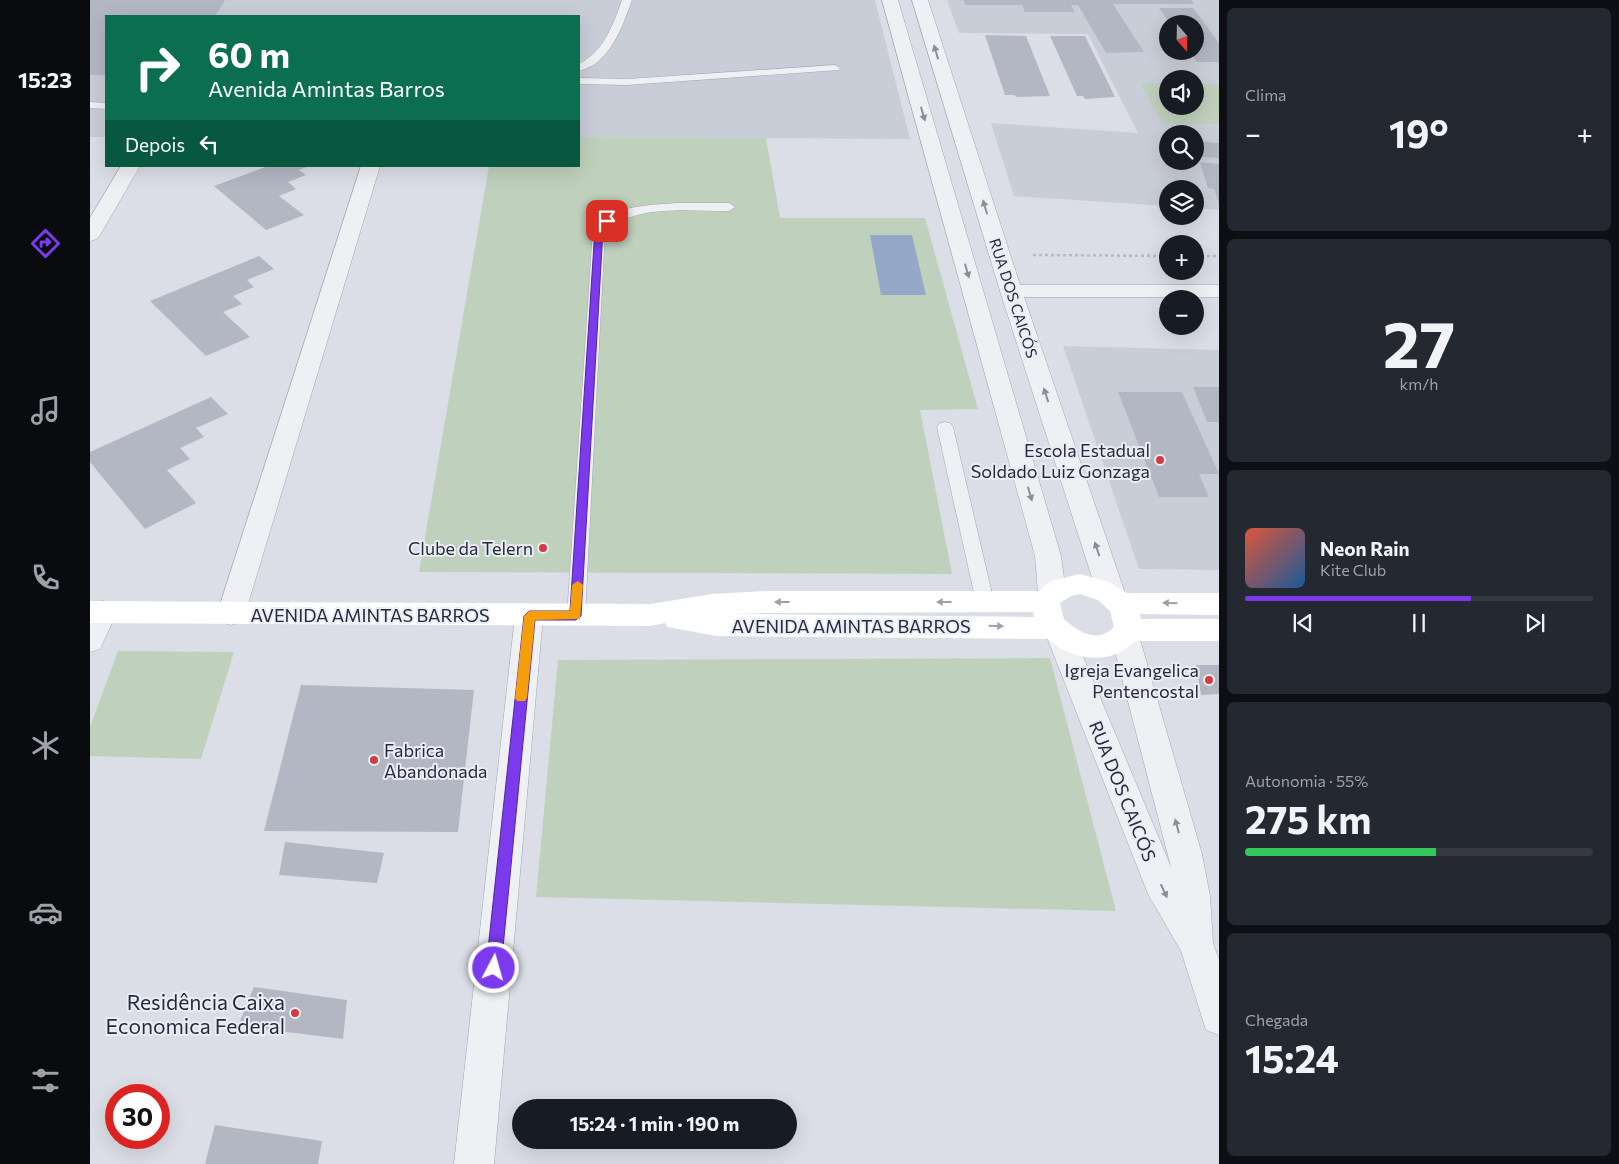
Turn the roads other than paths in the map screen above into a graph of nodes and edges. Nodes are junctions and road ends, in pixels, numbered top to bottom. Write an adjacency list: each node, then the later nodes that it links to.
1 (627, 0): 4 (lane)
2 (890, 0): 7 (street)
3 (920, 0): 6 (street, RUA DOS CAICÓS, one-way to 3)
4 (580, 67)
5 (835, 68): 8 (lane)
6 (944, 75): 7 (street); 15 (street, RUA DOS CAICÓS, one-way to 6)
7 (912, 76): 18 (street, one-way to 18)
8 (580, 81)
9 (90, 105): 10 (lane)
10 (105, 106)
11 (130, 167): 14 (street)
12 (371, 167): 23 (street)
13 (729, 207): 26 (lane)
14 (90, 235)
15 (1011, 291): 16 (street); 19 (street, RUA DOS CAICÓS, one-way to 15)
16 (1219, 292)
17 (945, 427): 20 (lane)
18 (1049, 597): 19 (main road); 20 (main road, AVENIDA AMINTAS BARROS); 28 (main road)
19 (1116, 599): 21 (main road, one-way to 19); 29 (main road)
20 (985, 602): 24 (main road, AVENIDA AMINTAS BARROS, one-way to 24)
21 (1219, 604)
22 (96, 612): 23 (main road, AVENIDA AMINTAS BARROS); 30 (street)
23 (231, 614): 25 (main road, AVENIDA AMINTAS BARROS)
24 (651, 615): 26 (main road, AVENIDA AMINTAS BARROS); 28 (main road, AVENIDA AMINTAS BARROS, one-way to 28)
25 (529, 616): 26 (main road, AVENIDA AMINTAS BARROS); 33 (street)
26 (576, 616)
27 (1219, 630): 29 (main road)
28 (1056, 631): 29 (main road); 31 (street, RUA DOS CAICÓS, one-way to 31)
29 (1127, 633): 31 (street, RUA DOS CAICÓS, one-way to 29)
30 (90, 641)
31 (1196, 943): 32 (street, RUA DOS CAICÓS)
32 (1219, 1017)
33 (474, 1164)

